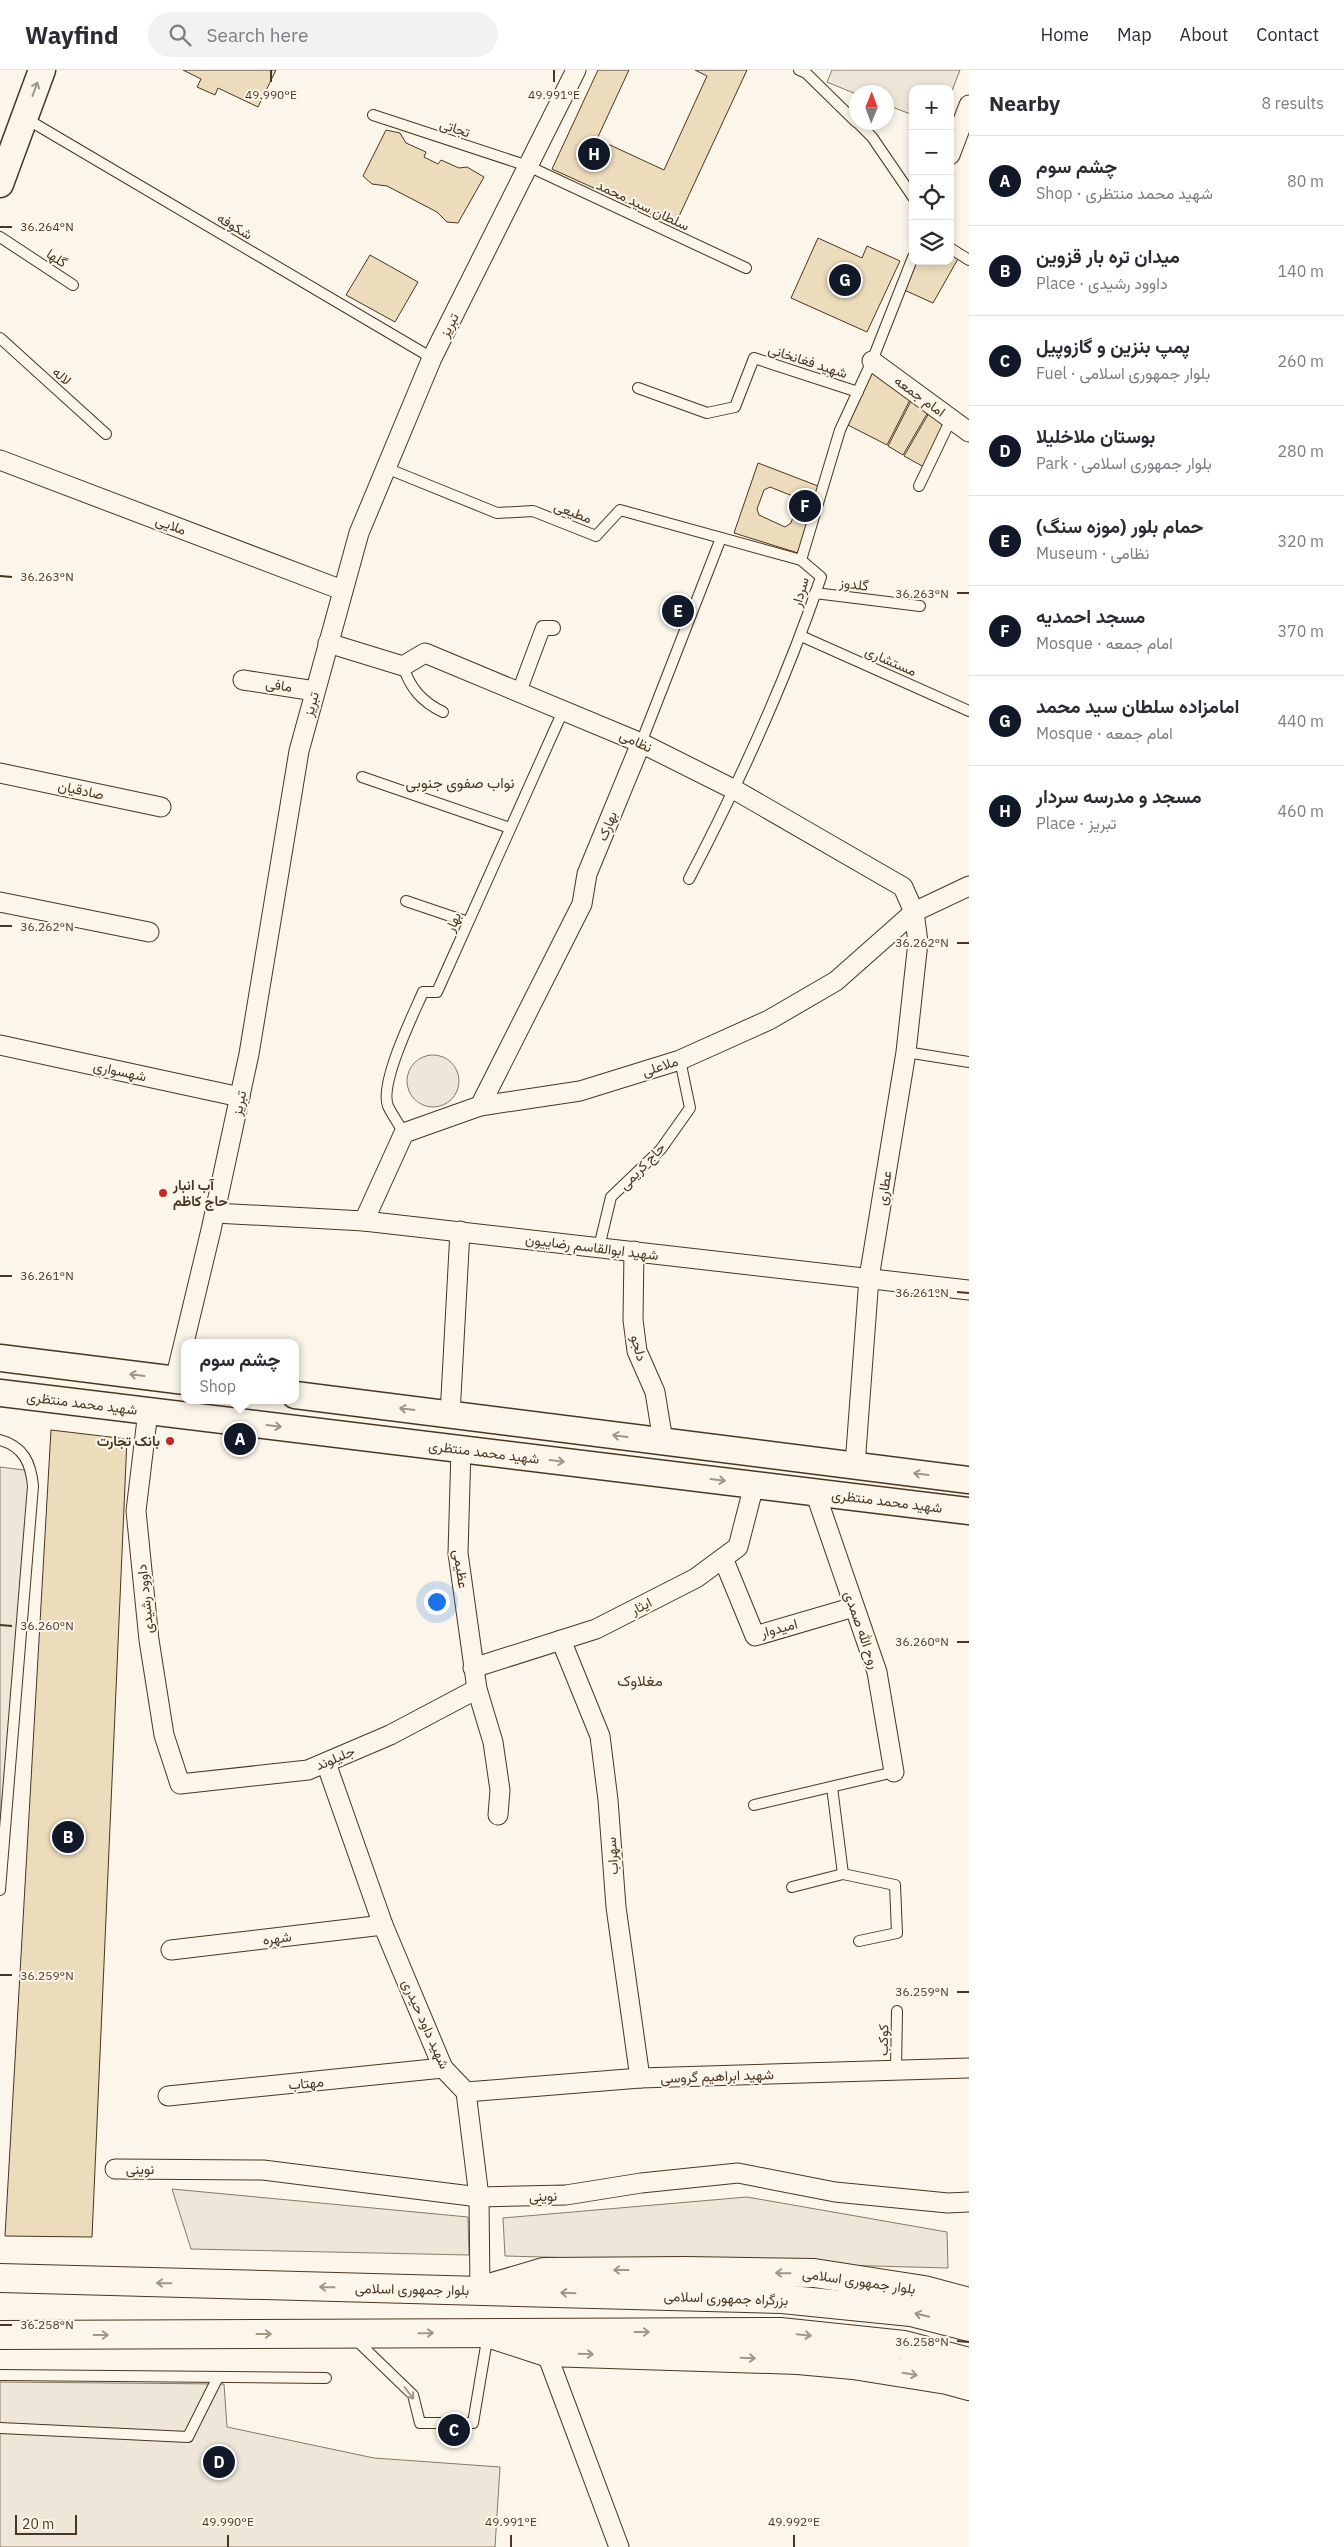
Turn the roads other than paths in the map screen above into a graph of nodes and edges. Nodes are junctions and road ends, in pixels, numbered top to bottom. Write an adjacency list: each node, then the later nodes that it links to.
1 (42, 70): 7 (main road, one-way to 1)
2 (576, 70): 10 (street, تبریز)
3 (799, 70): 5 (lane)
4 (969, 105): 9 (street)
5 (849, 114)
6 (372, 115): 10 (lane, تجاتی)
7 (24, 117): 11 (main road); 20 (lane, شکوفه)
8 (865, 130): 12 (lane)
9 (954, 145)
10 (528, 166): 17 (lane, سلطان سید محمد); 20 (street, تبریز)
11 (0, 184)
12 (909, 191)
13 (0, 236): 18 (lane, گلها)
14 (954, 251): 15 (lane)
15 (969, 260)
16 (910, 265): 21 (lane, سردار)
17 (746, 268)
18 (73, 285)
19 (0, 338): 26 (lane, لاله)
20 (432, 358): 28 (street, تبریز)
21 (872, 361): 23 (lane, سردار); 24 (street, امام جمعه)
22 (638, 388): 23 (lane, شهید فغانخانی)
23 (858, 392): 31 (lane, سردار)
24 (951, 419): 25 (street, امام جمعه); 29 (lane)
25 (969, 432)
26 (106, 434)
27 (0, 460): 32 (street, ملایی)
28 (386, 468): 30 (lane, مطیعی); 32 (street, تبریز)
29 (919, 486)
30 (721, 538): 31 (lane, مطیعی); 45 (lane, بهارک)
31 (801, 560): 33 (lane, سردار)
32 (342, 590): 37 (street, تبریز)
33 (815, 593): 34 (lane, گلدوز); 36 (lane, سردار)
34 (920, 606)
35 (553, 628): 41 (street)
36 (801, 636): 43 (lane, مستشاری); 48 (lane, سردار)
37 (328, 643): 38 (street); 40 (street, تبریز)
38 (402, 666): 41 (street, نظامی); 44 (lane)
39 (243, 680): 40 (street, مافی)
40 (315, 691): 62 (street, تبریز)
41 (519, 692): 42 (street, نظامی)
42 (563, 711): 45 (street, نظامی); 50 (lane, بهار)
43 (969, 711)
44 (443, 712)
45 (641, 742): 48 (street, نظامی); 63 (street, بهارک)
46 (0, 773): 49 (street, صادقیان)
47 (362, 777): 50 (lane)
48 (735, 790): 51 (lane, سردار); 55 (street, نظامی)
49 (161, 807)
50 (510, 828): 56 (lane, بهار)
51 (689, 879)
52 (969, 886): 55 (street, ملاعلی)
53 (406, 901): 56 (lane)
54 (0, 902): 57 (street)
55 (914, 912): 59 (street, عطاری); 60 (street, ملاعلی)
56 (468, 922): 64 (lane, بهار)
57 (149, 932)
58 (0, 1045): 62 (street, شهسواری)
59 (906, 1052): 61 (lane); 70 (street, عطاری)
60 (680, 1060): 63 (street, ملاعلی); 68 (lane, حاج کریمی)
61 (969, 1062)
62 (240, 1097): 65 (street, تبریز)
63 (480, 1106): 64 (street, ملاعلی)
64 (404, 1133): 66 (street)
65 (215, 1213): 66 (street, شهید ابوالقاسم رضاییون); 72 (street, تبریز)
66 (364, 1220): 67 (street, شهید ابوالقاسم رضاییون)
67 (460, 1231): 68 (street, شهید ابوالقاسم رضاییون); 78 (street)
68 (599, 1247): 69 (street, شهید ابوالقاسم رضاییون)
69 (634, 1252): 70 (street, شهید ابوالقاسم رضاییون); 80 (street, دلجو)
70 (869, 1278): 71 (street, شهید ابوالقاسم رضاییون); 82 (street, عطاری)
71 (969, 1290)
72 (189, 1339)
73 (0, 1358): 74 (main road, one-way to 73)
74 (180, 1381)
75 (0, 1393): 77 (main road, شهید محمد منتظری)
76 (299, 1396): 78 (main road, one-way to 76)
77 (148, 1411): 81 (main road, شهید محمد منتظری, one-way to 81); 94 (street, داوود رشیدی)
78 (450, 1415): 80 (main road, one-way to 78)
79 (0, 1440): 100 (lane)
80 (663, 1442): 82 (main road)
81 (460, 1449): 84 (main road, شهید محمد منتظری, one-way to 84); 90 (street, عظیمی)
82 (855, 1466): 83 (main road, one-way to 82)
83 (969, 1480)
84 (754, 1485): 85 (main road, شهید محمد منتظری); 87 (street, ایثار)
85 (815, 1492): 86 (main road, شهید محمد منتظری); 88 (street, روح الله صمدی)
86 (969, 1511)
87 (723, 1558): 88 (street, امیدوار); 89 (street, ایثار)
88 (854, 1607): 93 (street, روح الله صمدی)
89 (561, 1640): 90 (street, ایثار); 108 (street, سهراب)
90 (473, 1668): 91 (street, عظیمی)
91 (477, 1689): 92 (street, جلیلوند); 97 (street, عظیمی)
92 (326, 1762): 94 (street, جلیلوند); 101 (street, شهید داود حیدری)
93 (894, 1772): 95 (lane)
94 (180, 1784)
95 (832, 1787): 96 (lane); 98 (lane)
96 (754, 1805)
97 (498, 1815)
98 (843, 1874): 99 (lane); 102 (lane)
99 (792, 1887)
100 (0, 1890)
101 (382, 1925): 103 (street, شهره); 105 (street, شهید داود حیدری)
102 (859, 1941)
103 (171, 1950)
104 (897, 2011): 107 (lane, کوکب)
105 (443, 2068): 109 (street, شهید داود حیدری); 110 (street, مهتاب)
106 (969, 2068): 107 (street, شهید ابراهیم گروسی)
107 (896, 2070): 108 (street, شهید ابراهیم گروسی)
108 (640, 2078): 109 (street, شهید ابراهیم گروسی)
109 (466, 2092): 112 (street)
110 (168, 2096)
111 (115, 2169): 112 (street, نوینی)
112 (480, 2197): 113 (street, نوینی); 115 (street)
113 (969, 2202)
114 (3, 2276): 115 (main road, بلوار جمهوری اسلامی, one-way to 114)
115 (480, 2291): 116 (main road, بلوار جمهوری اسلامی, one-way to 115); 117 (main road, بزرگراه جمهوری اسلامی, one-way to 115)
116 (969, 2302)
117 (969, 2327)
118 (488, 2332): 119 (main road, one-way to 118); 119 (lane, one-way to 118); 121 (main road); 122 (main road, one-way to 122)
119 (350, 2334): 120 (main road, one-way to 119)
120 (0, 2335)
121 (546, 2352): 126 (main road, one-way to 126); 128 (street)
122 (969, 2362)
123 (0, 2375): 124 (lane)
124 (218, 2377): 125 (lane); 127 (lane)
125 (326, 2378)
126 (969, 2386)
127 (0, 2428)
128 (619, 2547)

